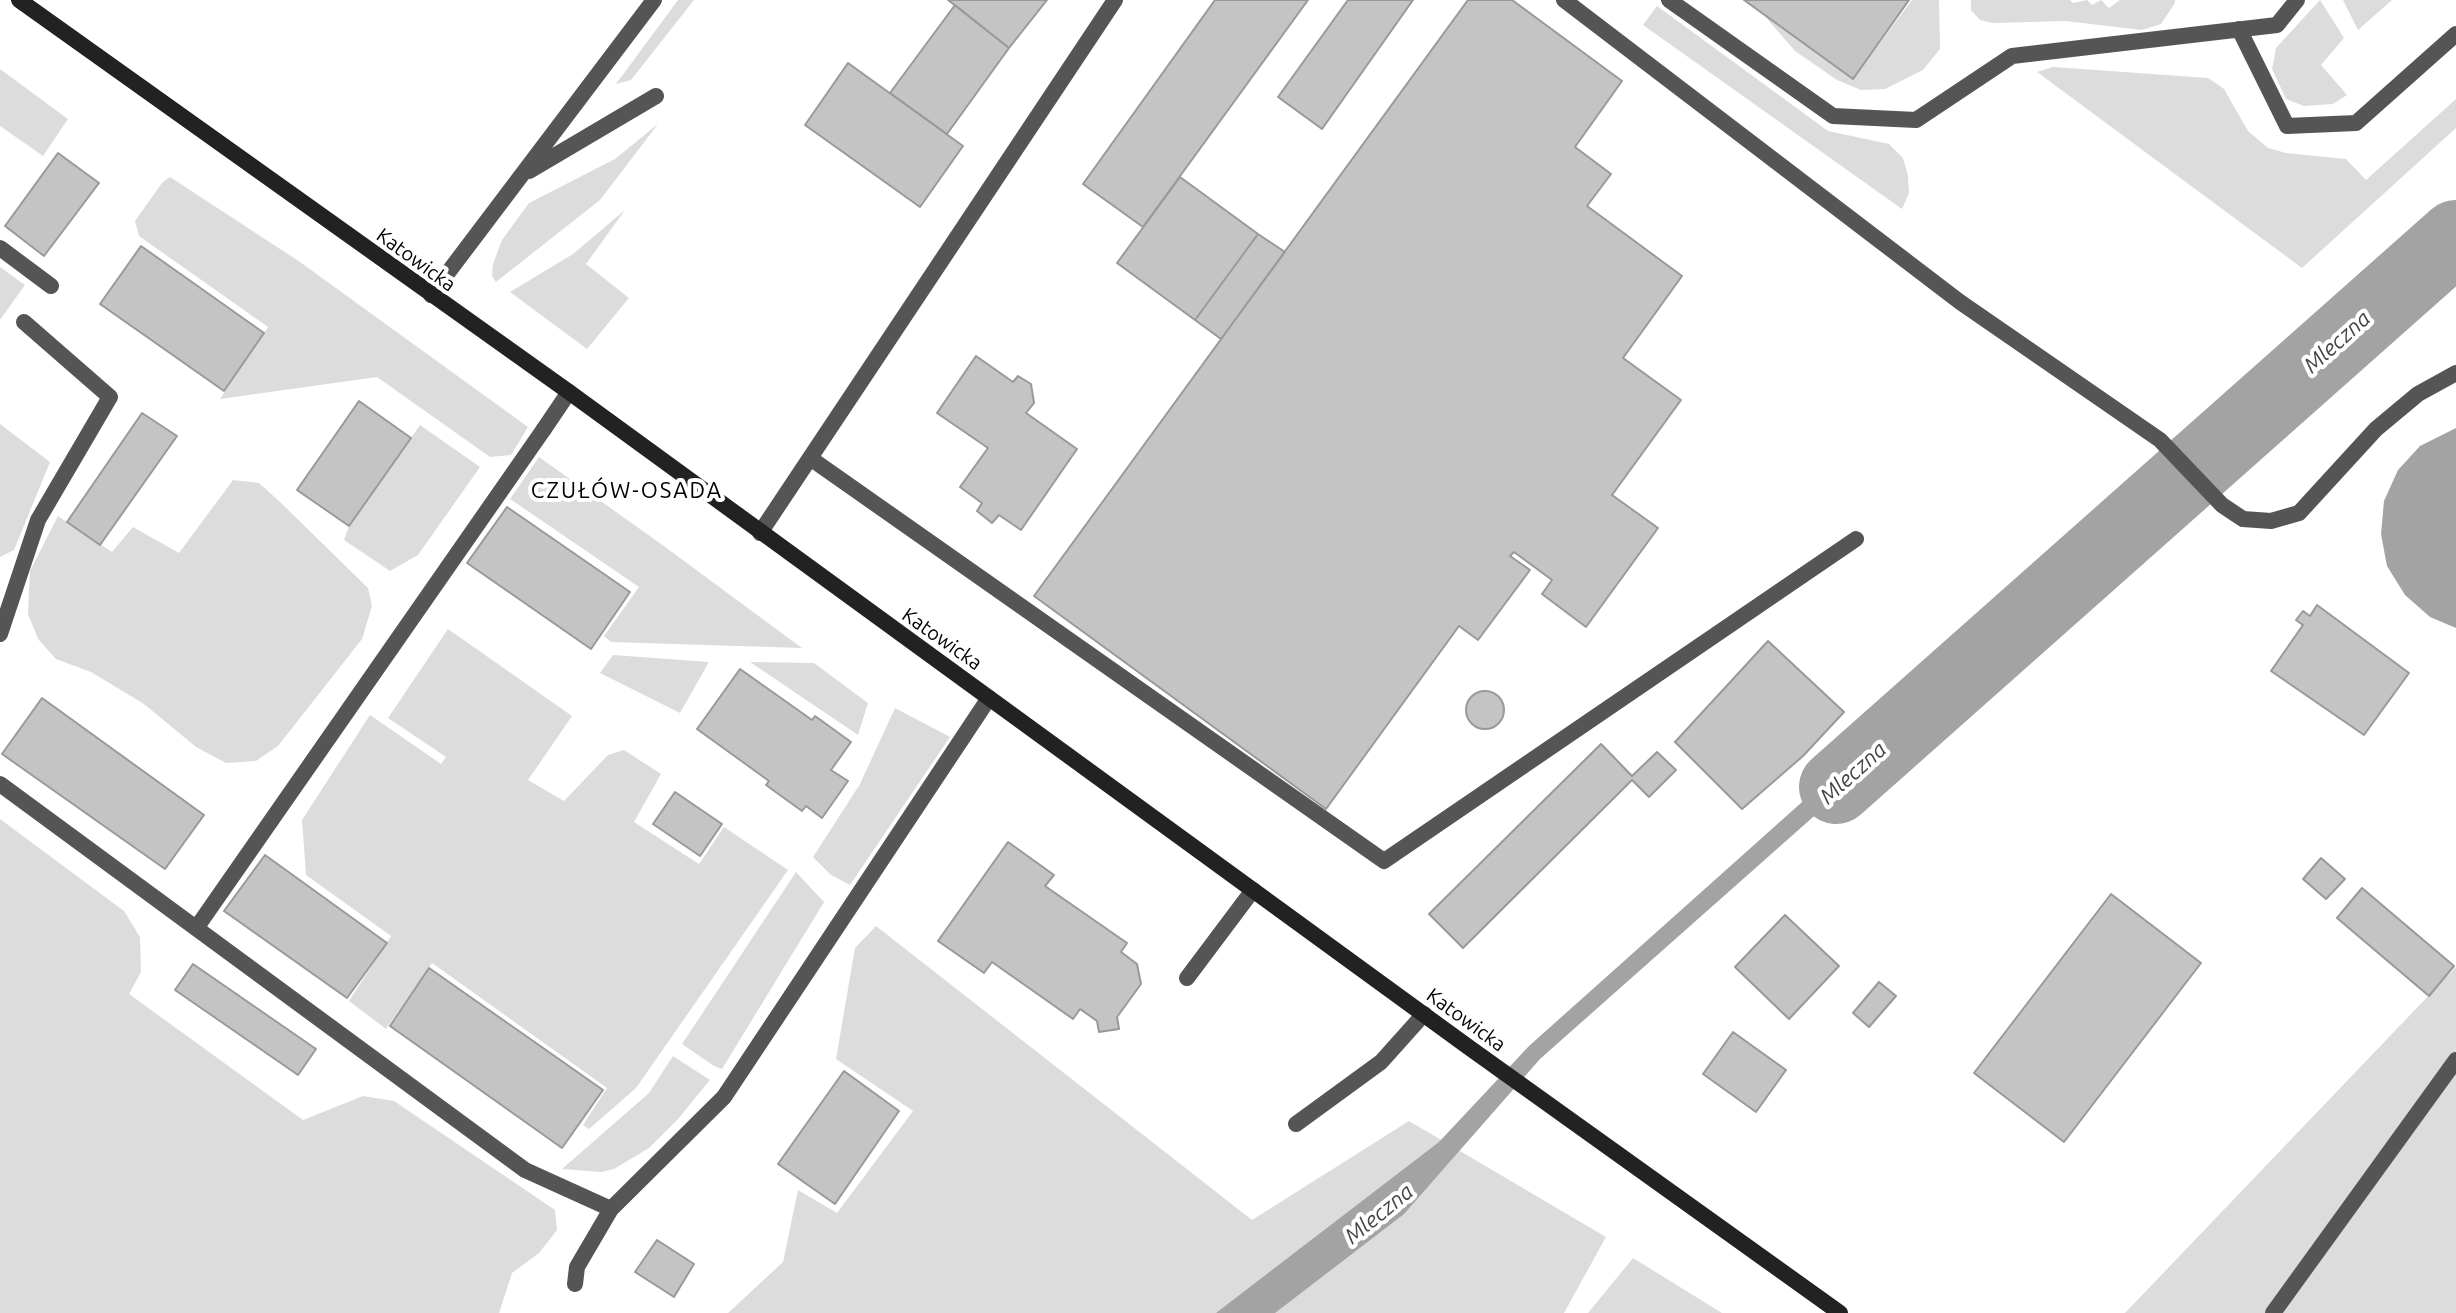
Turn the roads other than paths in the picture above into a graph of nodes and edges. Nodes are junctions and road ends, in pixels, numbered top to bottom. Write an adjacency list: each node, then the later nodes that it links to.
1 (19, 0): 13 (main road, Katowicka)
2 (654, 0): 10 (street)
3 (1115, 0): 17 (street)
4 (1564, 0): 15 (street)
5 (1669, 0): 7 (street)
6 (2297, 0): 7 (street)
7 (2239, 29): 8 (street)
8 (2456, 34)
9 (656, 96): 10 (street)
10 (520, 176): 13 (street)
11 (0, 248): 12 (street)
12 (51, 286)
13 (431, 295): 16 (main road, Katowicka)
14 (24, 322): 20 (street)
15 (2456, 373)
16 (569, 392): 18 (main road, Katowicka); 24 (street)
17 (810, 458): 18 (street); 19 (street)
18 (760, 533): 21 (main road, Katowicka)
19 (1856, 539)
20 (0, 634)
21 (989, 698): 23 (main road, Katowicka); 29 (street)
22 (0, 784): 24 (street)
23 (1253, 890): 25 (street); 26 (main road, Katowicka)
24 (197, 927): 29 (street)
25 (1187, 978)
26 (1424, 1014): 28 (street); 31 (main road, Katowicka)
27 (2456, 1060): 32 (street)
28 (1296, 1124)
29 (611, 1209): 30 (street)
30 (575, 1284)
31 (1840, 1313)
32 (2273, 1313)

